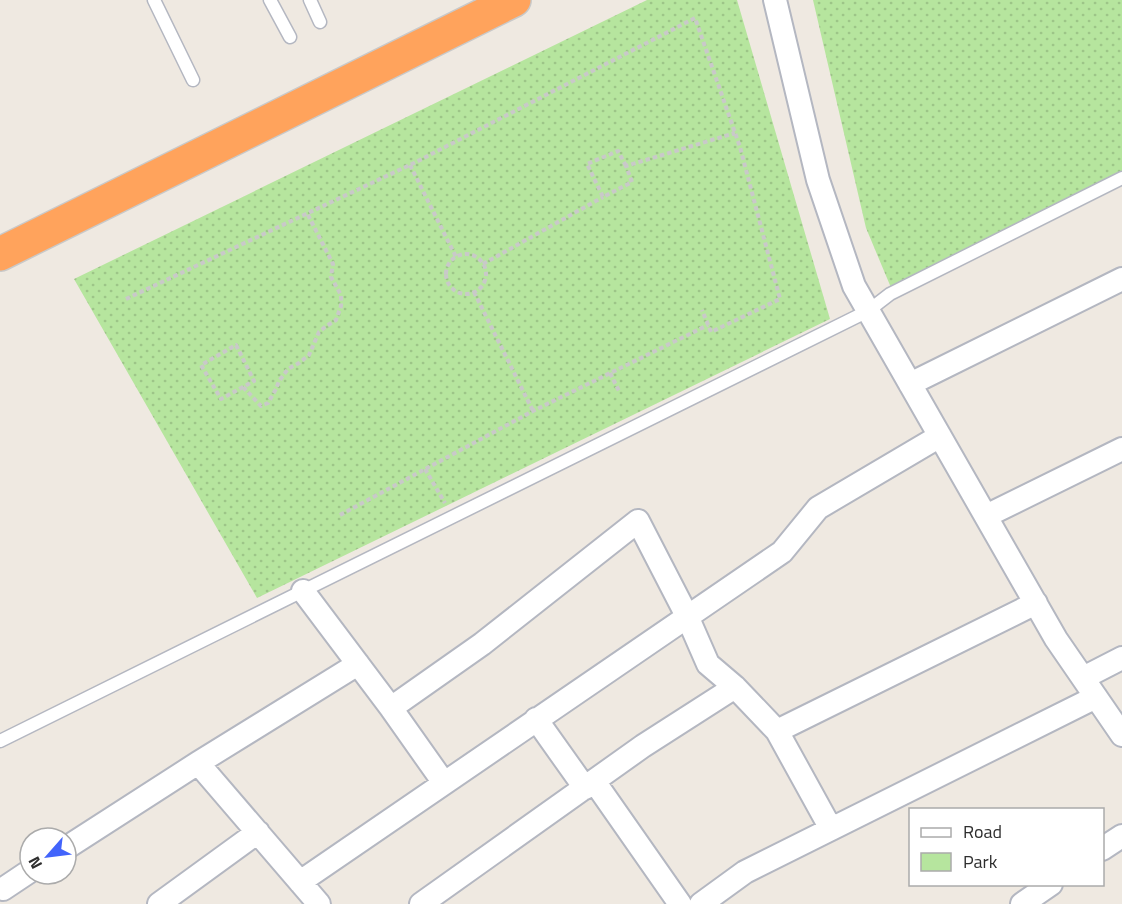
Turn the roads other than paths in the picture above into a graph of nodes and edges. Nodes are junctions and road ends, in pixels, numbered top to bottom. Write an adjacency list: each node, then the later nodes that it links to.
1 (154, 0): 8 (lane)
2 (270, 0): 7 (lane)
3 (309, 0): 6 (lane)
4 (514, 0): 10 (highway)
5 (775, 0): 12 (street)
6 (320, 22)
7 (290, 37)
8 (194, 80)
9 (1122, 178): 12 (lane)
10 (0, 254)
11 (1122, 279): 13 (street)
12 (868, 311): 13 (street); 17 (lane)
13 (910, 384): 14 (street)
14 (940, 436): 16 (street); 19 (street)
15 (1122, 449): 16 (street)
16 (986, 516): 18 (street)
17 (303, 591): 21 (street); 29 (lane)
18 (1036, 603): 22 (street); 27 (street)
19 (687, 616): 23 (street); 25 (street); 26 (street)
20 (1122, 658): 22 (street)
21 (358, 664): 25 (street); 30 (street)
22 (1083, 678): 24 (street)
23 (735, 687): 27 (street); 32 (street)
24 (1096, 697): 28 (street); 33 (street)
25 (392, 708): 31 (street)
26 (536, 719): 31 (street); 32 (street)
27 (777, 731): 33 (street)
28 (1122, 735)
29 (0, 741)
30 (198, 763): 34 (street); 36 (street)
31 (444, 783): 39 (street)
32 (590, 784): 44 (street); 45 (street)
33 (831, 829): 46 (street)
34 (258, 832): 39 (street); 42 (street)
35 (1122, 836): 37 (street)
36 (78, 840)
37 (1104, 848)
38 (18, 882): 41 (street)
39 (300, 882): 43 (street)
40 (1049, 886): 47 (street)
41 (6, 892)
42 (159, 904)
43 (319, 904)
44 (421, 904)
45 (680, 904)
46 (701, 904)
47 (1022, 904)

